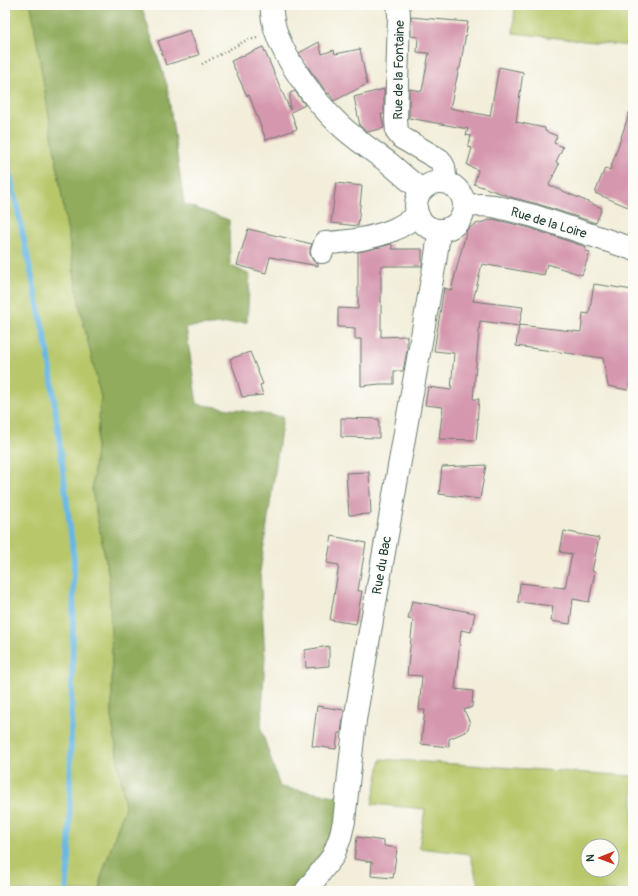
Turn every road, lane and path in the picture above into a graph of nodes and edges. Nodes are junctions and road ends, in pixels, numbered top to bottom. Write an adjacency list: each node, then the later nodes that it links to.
1 (271, 5): 3 (street)
2 (398, 5): 5 (street, Rue de la Fontaine)
3 (277, 34): 4 (path); 6 (street)
4 (202, 64)
5 (445, 182): 6 (street); 7 (street)
6 (422, 190): 8 (street)
7 (464, 206): 9 (street); 10 (street, Rue de la Loire)
8 (418, 216): 9 (street); 11 (street)
9 (438, 230): 12 (street, Rue du Bac)
10 (633, 249)
11 (322, 252)
12 (306, 891)

